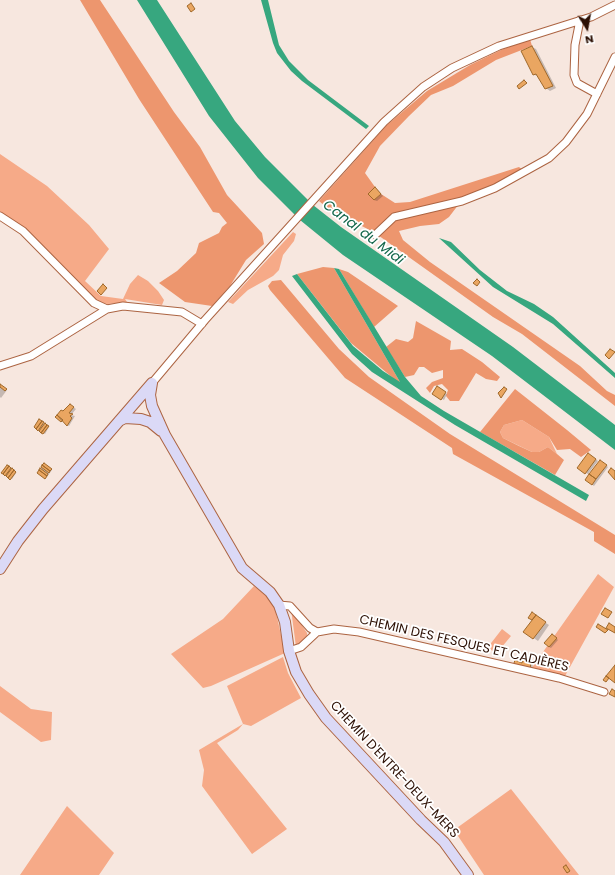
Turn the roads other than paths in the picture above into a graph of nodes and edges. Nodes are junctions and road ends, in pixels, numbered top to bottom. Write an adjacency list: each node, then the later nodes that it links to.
1 (615, 6): 2 (street)
2 (580, 20): 4 (street); 8 (street)
3 (615, 58): 4 (street)
4 (597, 94): 6 (street)
5 (0, 216): 7 (street)
6 (375, 235)
7 (107, 309): 8 (street); 9 (street)
8 (202, 324): 10 (street)
9 (0, 366)
10 (152, 383): 11 (street); 12 (street, CHEMIN D'ENTRE-DEUX-MERS)
11 (134, 403): 12 (street, CHEMIN D'ENTRE-DEUX-MERS); 13 (street, CHEMIN D'ENTRE-DEUX-MERS); 14 (street)
12 (157, 419): 15 (street, CHEMIN D'ENTRE-DEUX-MERS)
13 (145, 420): 14 (street, CHEMIN D'ENTRE-DEUX-MERS); 15 (street, CHEMIN D'ENTRE-DEUX-MERS)
14 (119, 422): 16 (street)
15 (165, 435): 17 (street, CHEMIN D'ENTRE-DEUX-MERS)
16 (0, 569)
17 (279, 605): 18 (street); 19 (street, CHEMIN D'ENTRE-DEUX-MERS)
18 (317, 632): 19 (street); 20 (street, CHEMIN DES FESQUES ET CADIÈRES)
19 (289, 651): 21 (street, CHEMIN D'ENTRE-DEUX-MERS)
20 (604, 692)
21 (468, 875)

